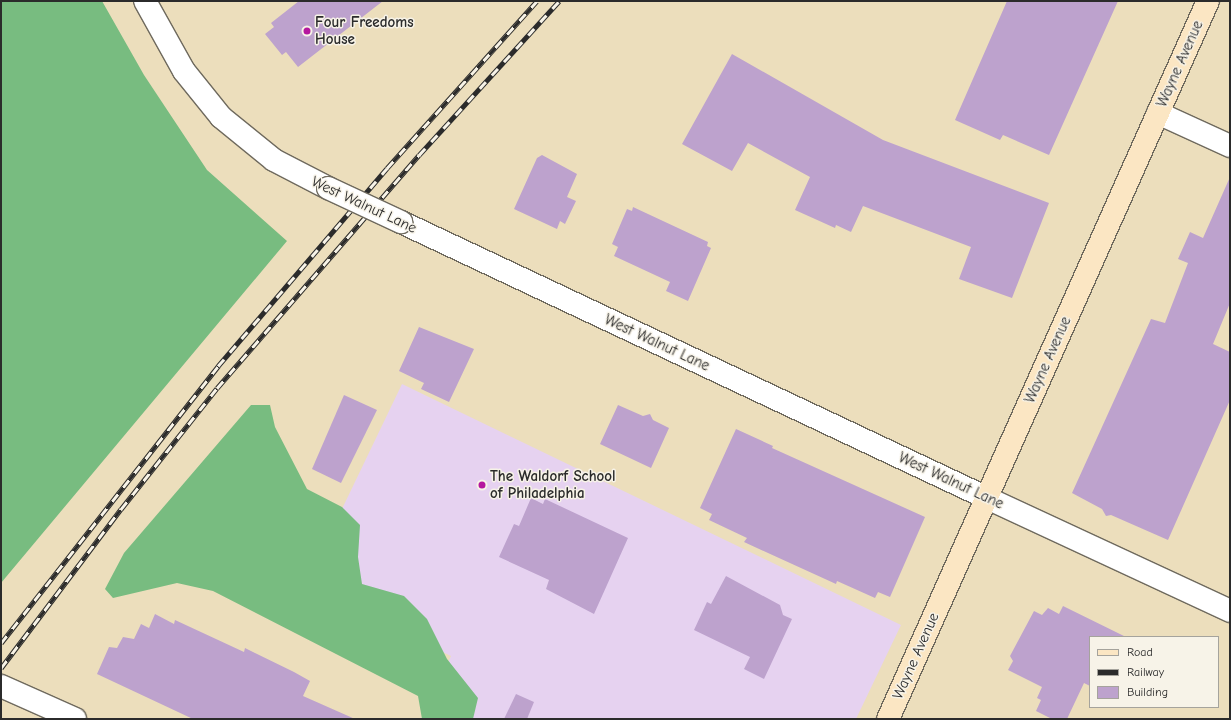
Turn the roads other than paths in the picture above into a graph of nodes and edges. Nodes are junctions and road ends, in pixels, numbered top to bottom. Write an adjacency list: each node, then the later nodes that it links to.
1 (145, 1): 5 (street, West Walnut Lane, bridge)
2 (1208, 1): 3 (main road, Wayne Avenue)
3 (1158, 113): 4 (street); 5 (main road, Wayne Avenue)
4 (1230, 146)
5 (987, 498): 6 (street, West Walnut Lane); 9 (main road, Wayne Avenue)
6 (1230, 611)
7 (1, 686): 8 (street)
8 (75, 719)
9 (888, 719)

